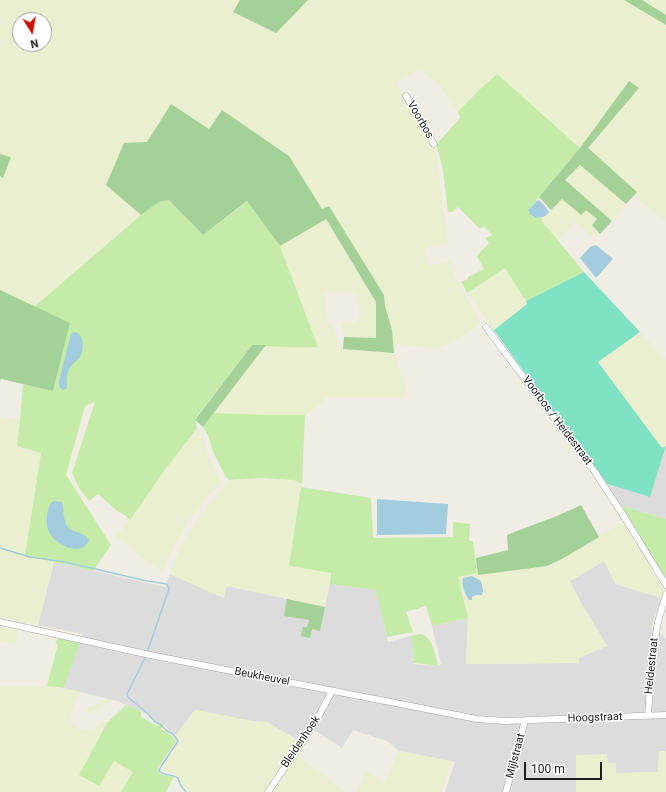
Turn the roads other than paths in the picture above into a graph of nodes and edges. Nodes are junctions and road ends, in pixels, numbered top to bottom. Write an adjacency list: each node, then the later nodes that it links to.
1 (406, 96): 2 (street, Voorbos)
2 (434, 144)
3 (486, 327): 4 (street, Voorbos / Heidestraat)
4 (666, 585)
5 (666, 594): 9 (street, Heidestraat)
6 (0, 622): 7 (street, Beukheuvel)
7 (332, 691): 10 (street, Beukheuvel); 11 (street, Bleidenhoek)
8 (666, 715): 9 (street, Hoogstraat)
9 (648, 716): 10 (street, Hoogstraat)
10 (525, 720): 12 (street, Mijlstraat)
11 (268, 792)
12 (506, 792)

